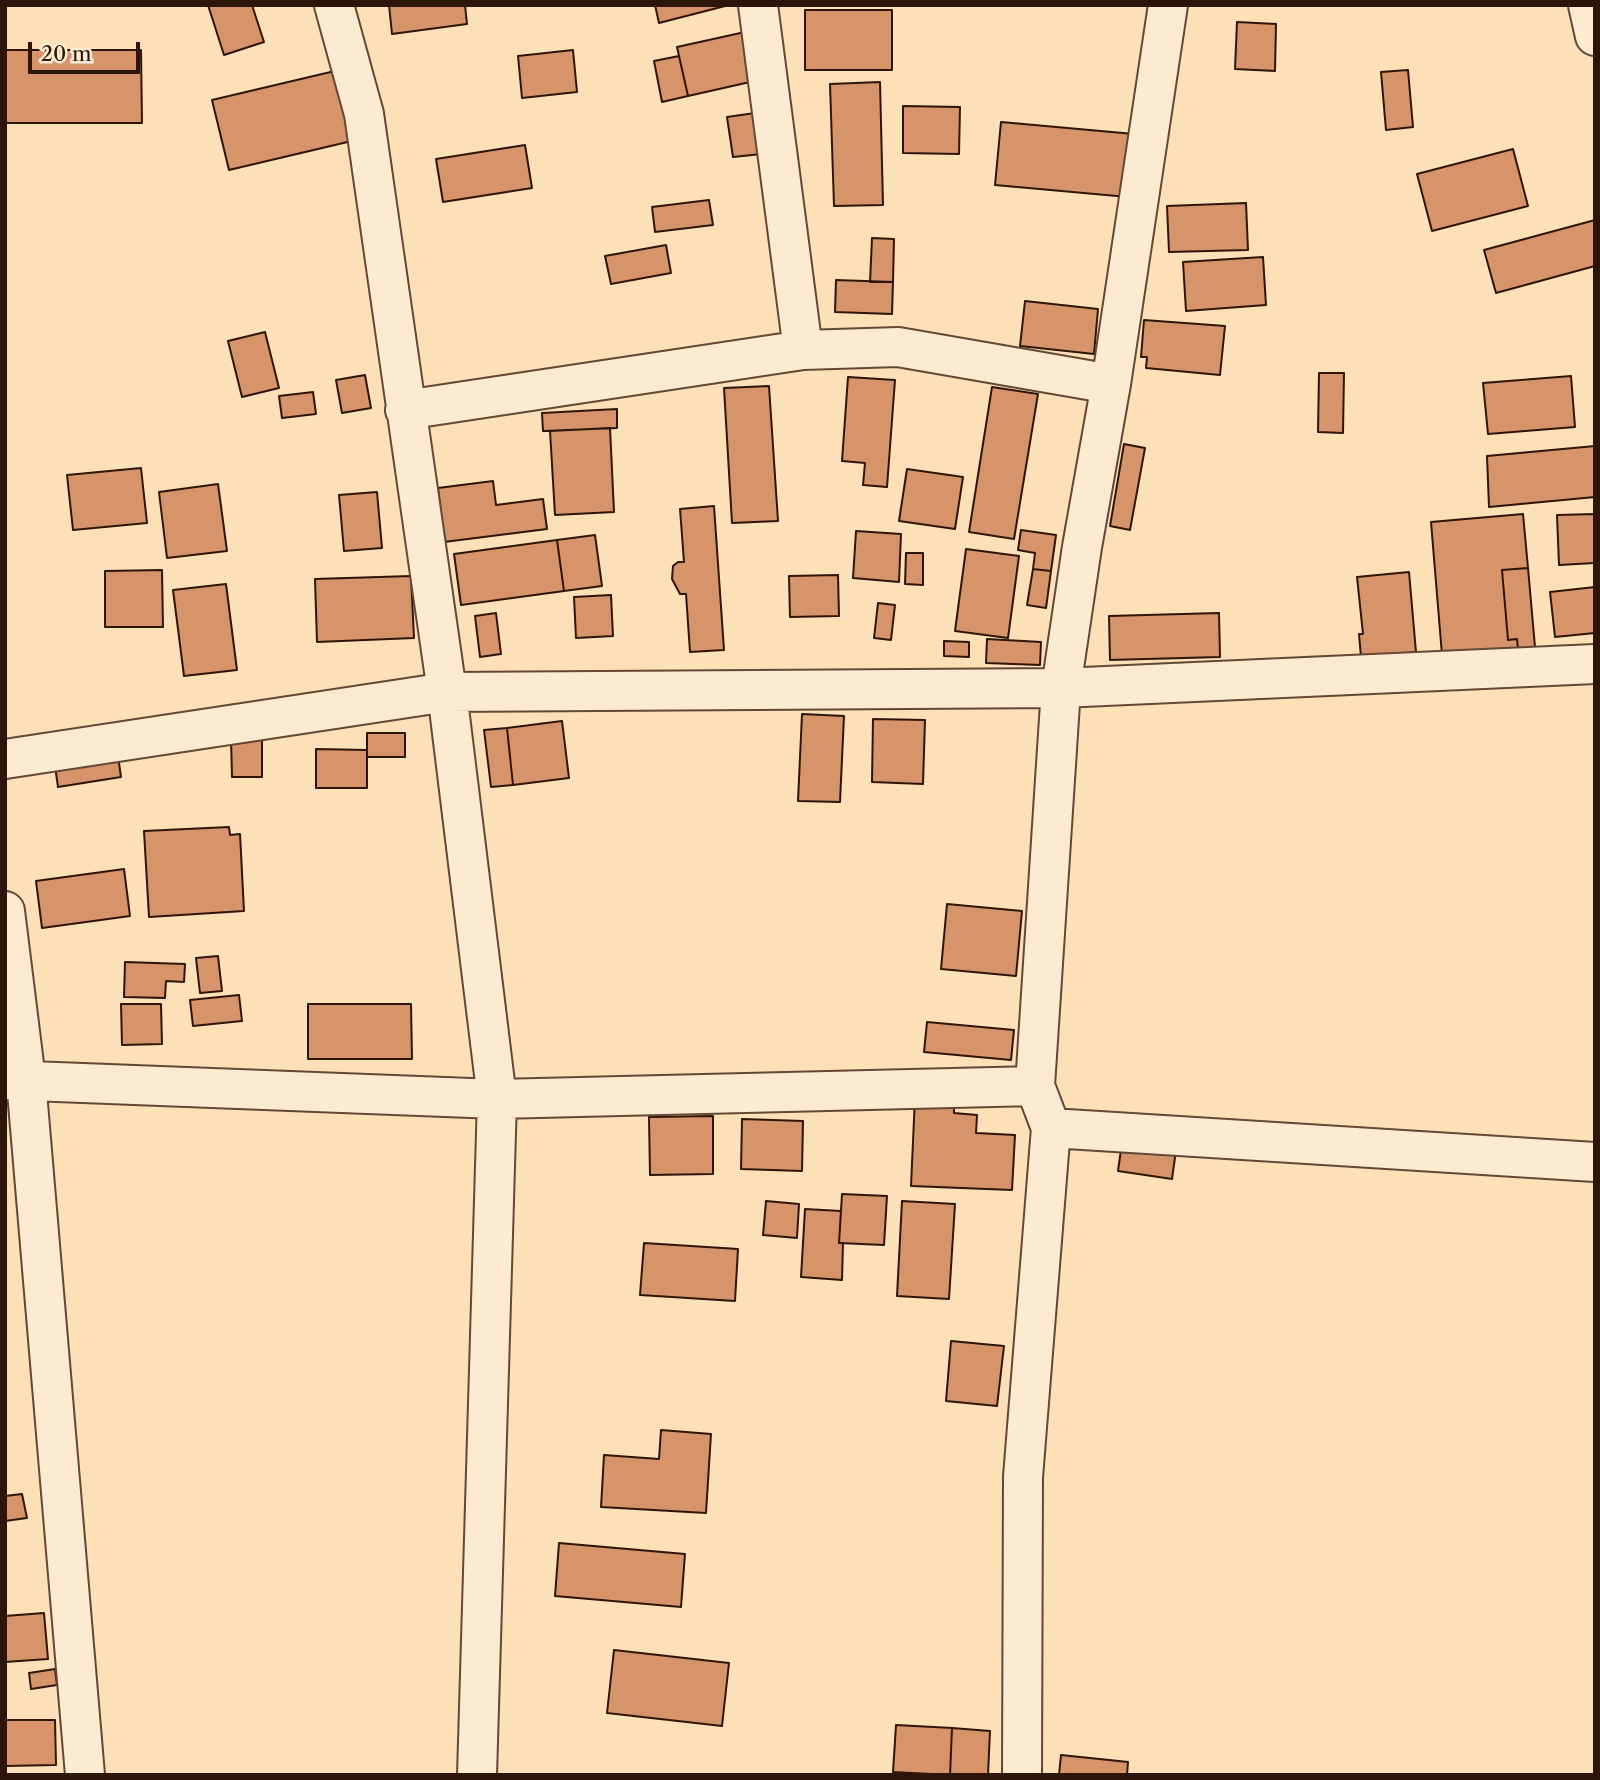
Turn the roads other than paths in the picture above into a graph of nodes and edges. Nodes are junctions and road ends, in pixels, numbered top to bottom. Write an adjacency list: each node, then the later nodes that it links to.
1 (334, 5): 8 (street)
2 (758, 5): 6 (street)
3 (1168, 5): 7 (street)
4 (1588, 5): 5 (street)
5 (1595, 36)
6 (803, 350): 7 (street); 8 (street)
7 (1111, 384): 10 (street)
8 (405, 410): 11 (street)
9 (1595, 664): 10 (street)
10 (1061, 688): 11 (street); 15 (street)
11 (447, 692): 12 (street); 16 (street)
12 (5, 759)
13 (5, 911): 14 (street)
14 (16, 1080): 16 (street); 19 (street)
15 (1035, 1086): 16 (street); 17 (street)
16 (497, 1099): 20 (street)
17 (1051, 1128): 18 (street); 21 (street)
18 (1595, 1162)
19 (85, 1775)
20 (477, 1775)
21 (1022, 1775)

